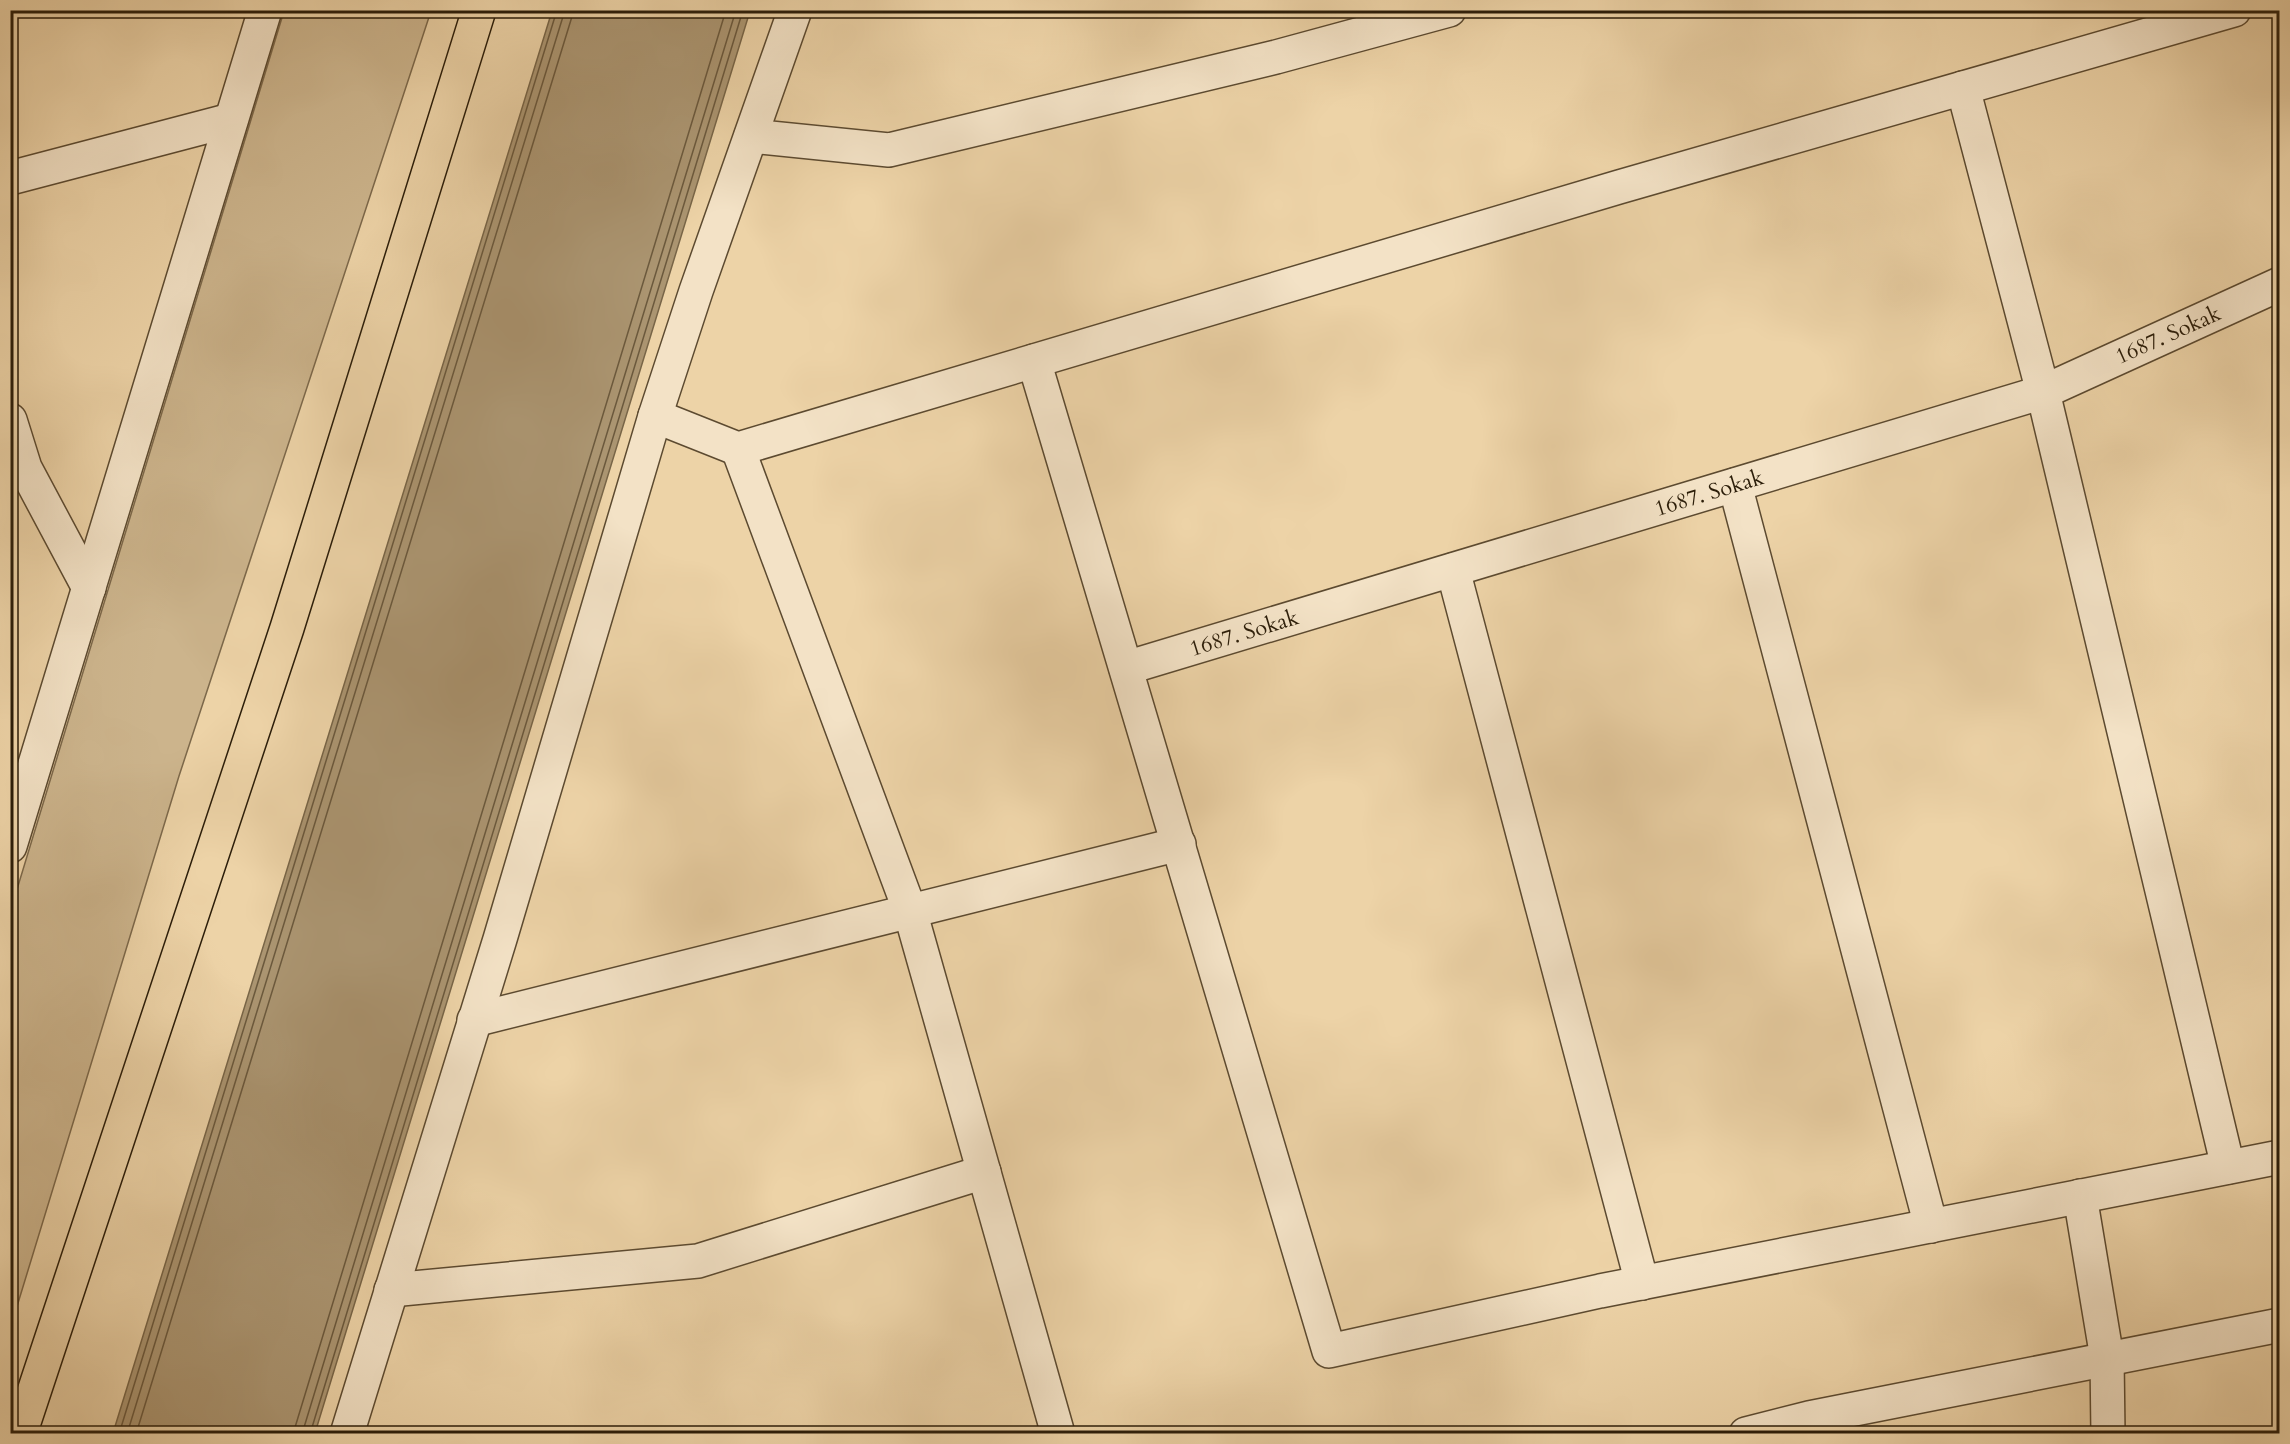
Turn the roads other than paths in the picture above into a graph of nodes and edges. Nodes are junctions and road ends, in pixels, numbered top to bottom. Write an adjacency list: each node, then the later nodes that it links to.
1 (265, 10): 7 (street)
2 (479, 10): 33 (main road)
3 (795, 10): 8 (street)
4 (1449, 10): 8 (street)
5 (2234, 10): 6 (street)
6 (1963, 88): 11 (street); 12 (street)
7 (231, 120): 9 (street); 18 (street)
8 (751, 136): 13 (street)
9 (10, 178)
10 (2280, 284): 12 (street, 1687. Sokak)
11 (1035, 361): 15 (street); 19 (street)
12 (2043, 392): 16 (street, 1687. Sokak); 25 (street)
13 (655, 416): 15 (street); 23 (street)
14 (10, 420): 18 (street)
15 (738, 449): 22 (street)
16 (1735, 485): 17 (street, 1687. Sokak); 28 (street)
17 (1453, 570): 19 (street, 1687. Sokak); 29 (street)
18 (89, 588): 21 (street)
19 (1126, 668): 20 (street)
20 (1179, 844): 22 (street); 29 (street)
21 (10, 846)
22 (910, 911): 23 (street); 26 (street)
23 (474, 1020): 30 (street)
24 (2280, 1157): 25 (street)
25 (2229, 1167): 27 (street)
26 (984, 1172): 30 (street); 35 (street)
27 (2079, 1196): 28 (street); 32 (street)
28 (1931, 1226): 29 (street)
29 (1642, 1283)
30 (391, 1290): 34 (street)
31 (2280, 1325): 32 (street)
32 (2107, 1358): 36 (street); 37 (street)
33 (20, 1434)
34 (346, 1434)
35 (1058, 1434)
36 (1746, 1434)
37 (2108, 1434)

